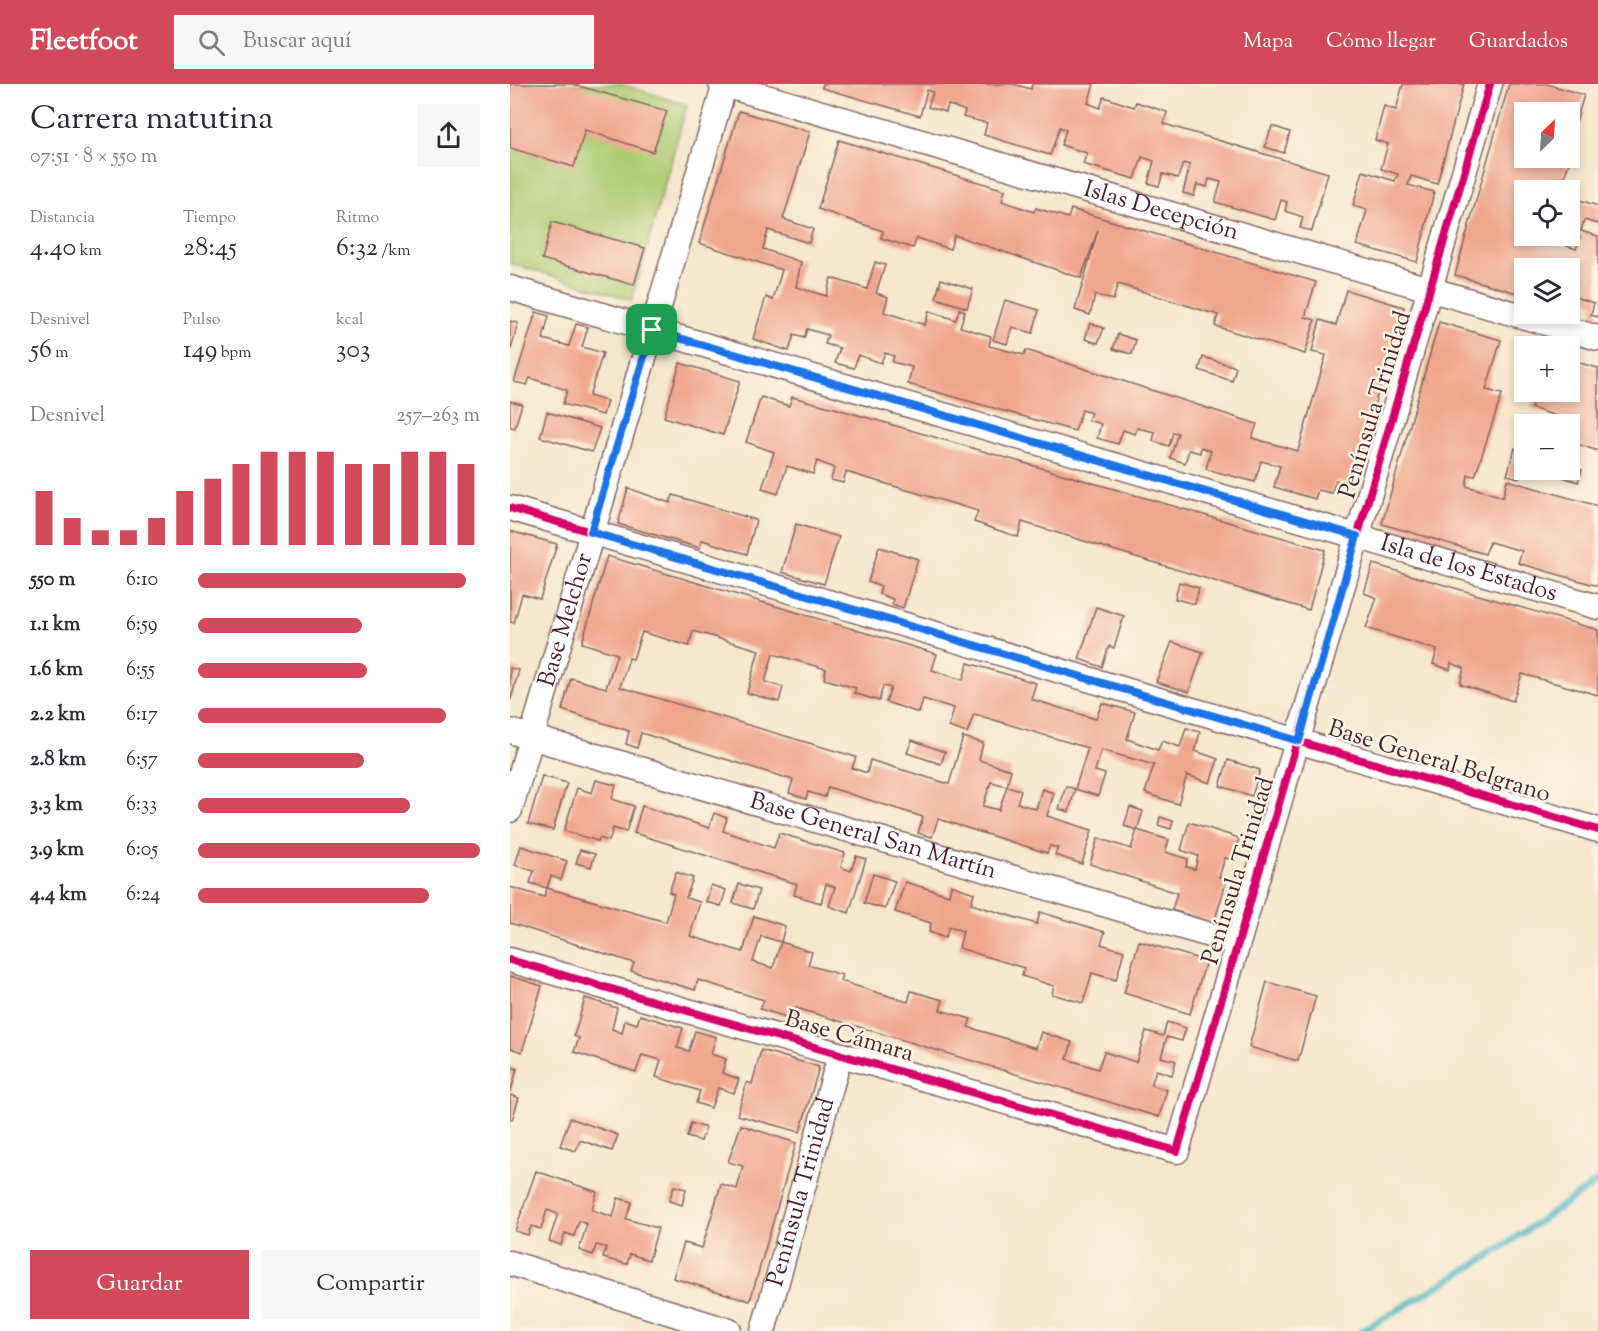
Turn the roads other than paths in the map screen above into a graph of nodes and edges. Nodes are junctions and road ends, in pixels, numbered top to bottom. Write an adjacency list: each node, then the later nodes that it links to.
1 (724, 84): 4 (street, Islas Decepción); 5 (street, Base Melchor)
2 (1491, 84): 4 (street, Península Trinidad)
3 (510, 288): 5 (street, Isla de los Estados)
4 (1430, 289): 6 (street, Islas Decepción); 9 (street, Península Trinidad)
5 (652, 330): 8 (street, Base Melchor); 9 (street, Isla de los Estados)
6 (1598, 338)
7 (510, 508): 8 (street, Base General Belgrano)
8 (591, 532): 11 (street, Base Melchor); 12 (street, Base General Belgrano)
9 (1357, 536): 10 (street, Isla de los Estados); 12 (street, Península Trinidad)
10 (1598, 607)
11 (521, 734): 13 (street, Base Melchor); 15 (street, Base General San Martín)
12 (1299, 741): 14 (street, Base General Belgrano); 15 (street, Península Trinidad)
13 (510, 810)
14 (1598, 830)
15 (1237, 943): 18 (street, Península Trinidad)
16 (510, 960): 17 (street, Base Cámara)
17 (840, 1055): 18 (street, Base Cámara); 21 (street, Península Trinidad)
18 (1177, 1151)
19 (510, 1263): 20 (street)
20 (729, 1331)
21 (763, 1331)

